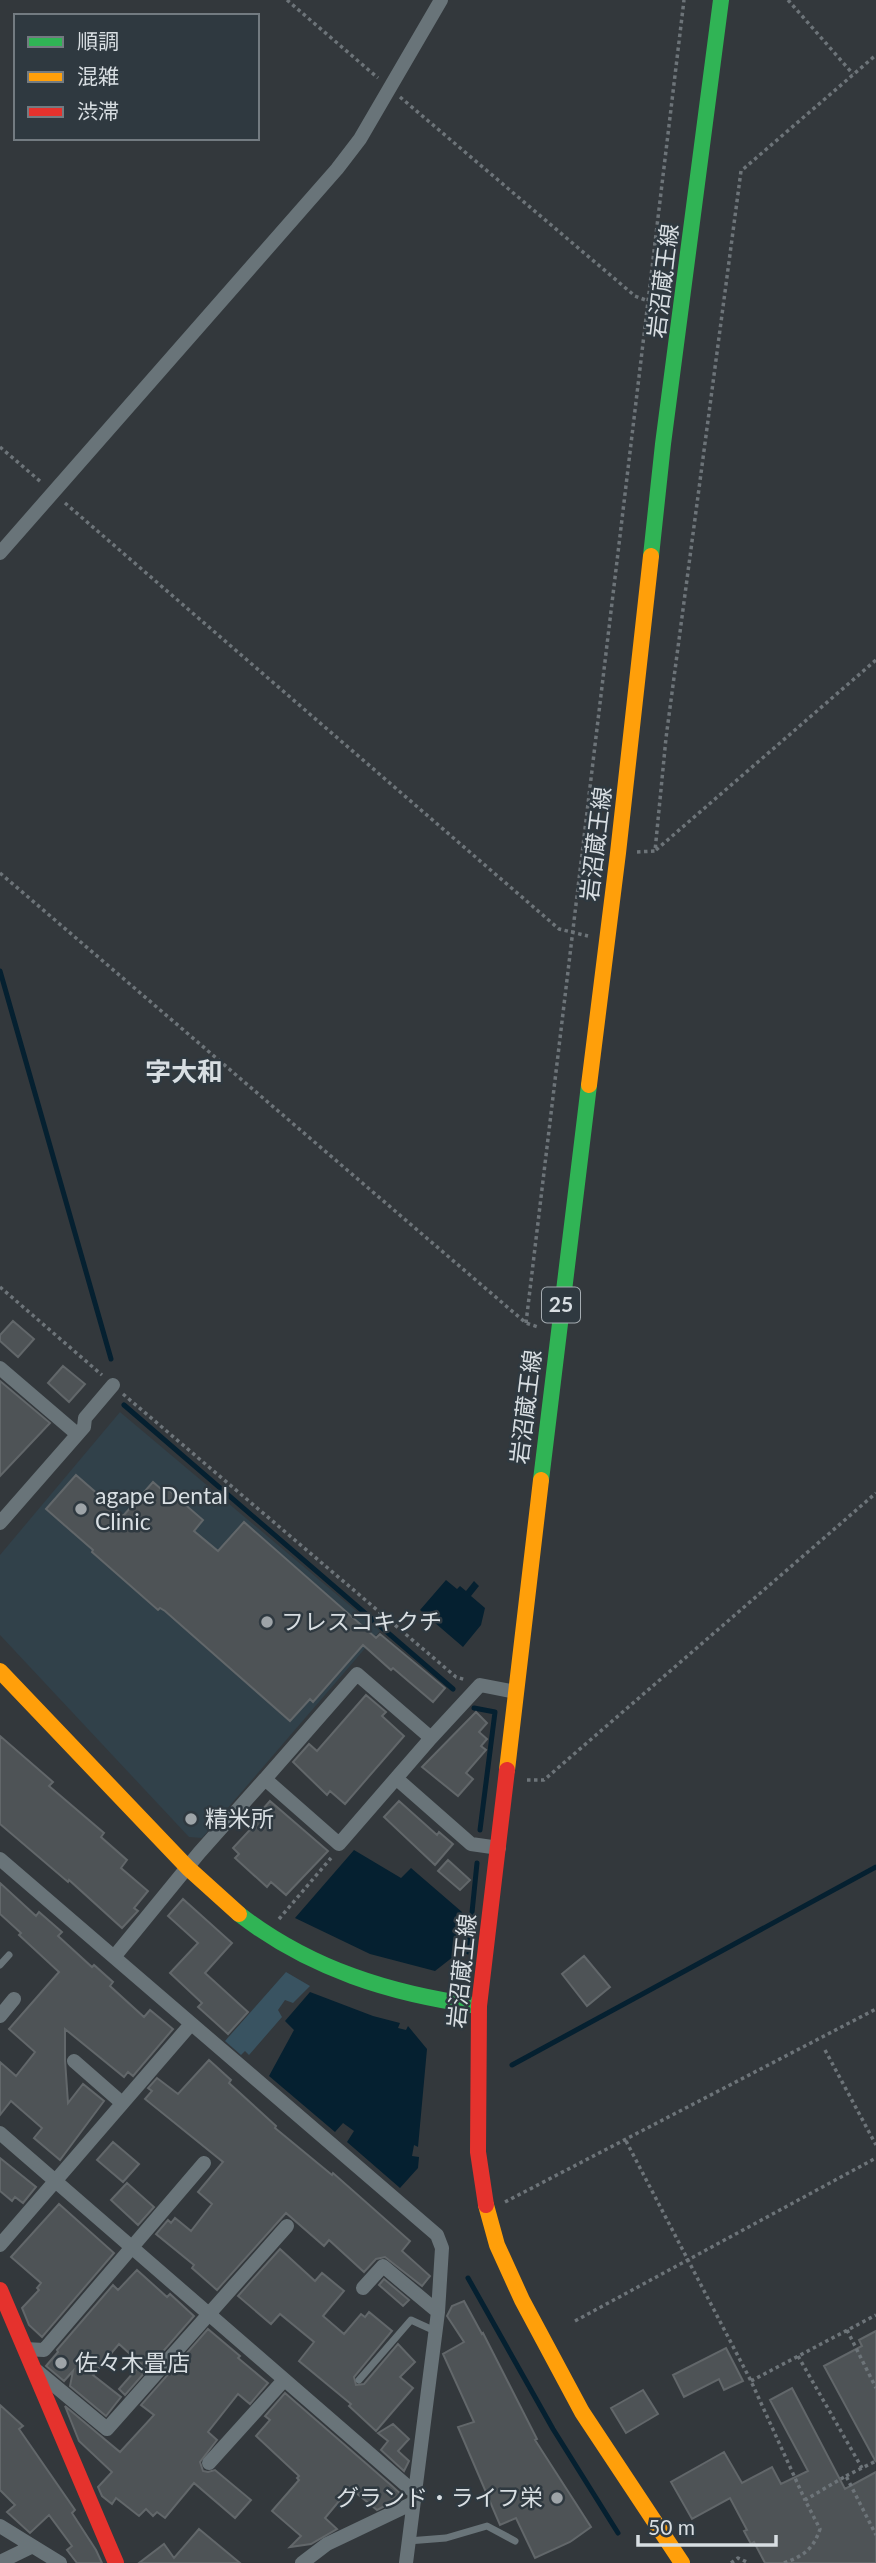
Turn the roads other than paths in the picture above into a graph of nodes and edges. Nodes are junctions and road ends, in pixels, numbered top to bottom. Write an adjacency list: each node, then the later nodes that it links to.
1 (441, 0): 3 (street)
2 (720, 0): 9 (main road, 岩沼蔵王線 / 25)
3 (0, 553)
4 (0, 1368): 6 (street)
5 (113, 1385): 6 (street)
6 (77, 1434): 7 (street)
7 (0, 1523)
8 (0, 1671): 15 (main road)
9 (516, 1692): 10 (street); 13 (main road, 岩沼蔵王線 / 25)
10 (431, 1738): 11 (street); 12 (street)
11 (265, 1779): 12 (street); 15 (street)
12 (397, 1779): 13 (street)
13 (499, 1848): 20 (main road, 岩沼蔵王線 / 25)
14 (0, 1858): 17 (street)
15 (188, 1868): 17 (street); 20 (main road)
16 (9, 1955): 18 (lane)
17 (114, 1956): 22 (street)
18 (0, 1965)
19 (14, 1999): 21 (street)
20 (479, 2007): 51 (main road, 岩沼蔵王線 / 25)
21 (0, 2016)
22 (191, 2024): 24 (street); 33 (street)
23 (74, 2061): 24 (street)
24 (122, 2103): 27 (street)
25 (0, 2133): 27 (street)
26 (204, 2163): 30 (street)
27 (56, 2182): 29 (street); 30 (street)
28 (287, 2226): 34 (street)
29 (0, 2245)
30 (131, 2249): 34 (street); 36 (street)
31 (363, 2288): 33 (street)
32 (0, 2290): 36 (main road)
33 (438, 2312): 35 (street)
34 (208, 2315): 37 (street); 38 (street)
35 (435, 2331): 39 (lane); 41 (street)
36 (25, 2349): 37 (main road)
37 (31, 2366): 48 (main road)
38 (284, 2380): 40 (street); 41 (street)
39 (359, 2380)
40 (209, 2463)
41 (414, 2497): 43 (street); 49 (street)
42 (0, 2526): 45 (street)
43 (408, 2541): 44 (lane); 50 (street)
44 (515, 2541)
45 (31, 2547): 46 (street); 47 (street)
46 (0, 2562)
47 (60, 2563)
48 (116, 2563)
49 (302, 2563)
50 (406, 2563)
51 (682, 2563)

